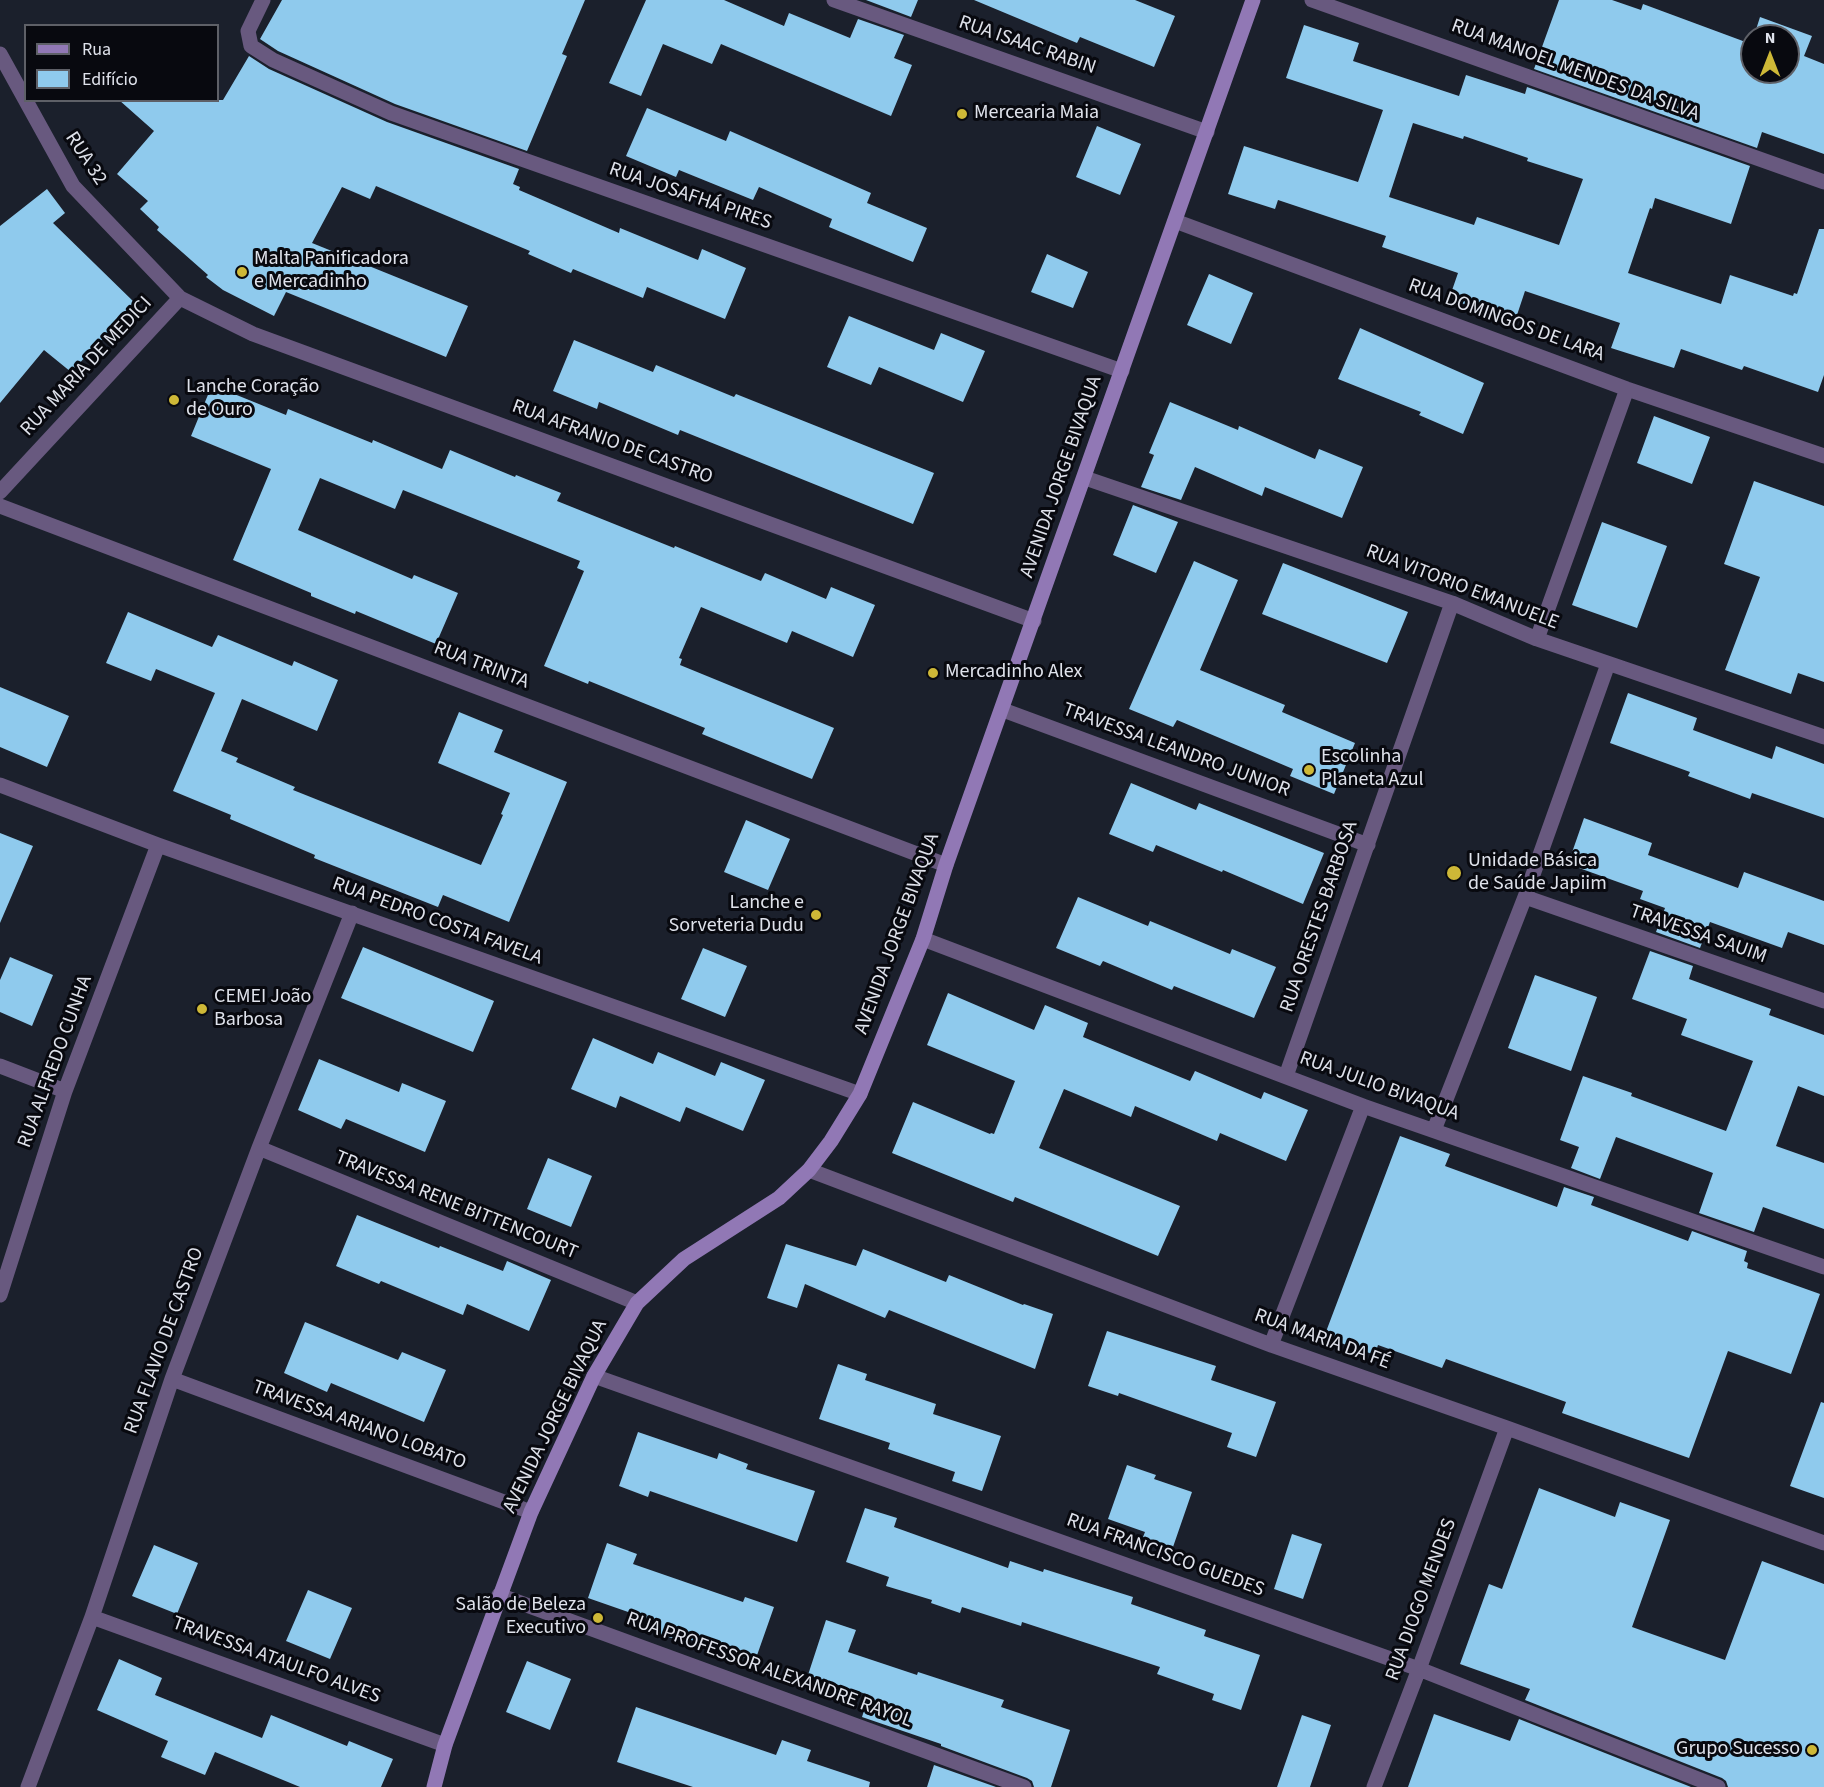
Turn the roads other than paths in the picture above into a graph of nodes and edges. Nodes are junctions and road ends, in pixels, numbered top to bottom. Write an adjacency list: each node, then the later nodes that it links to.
1 (263, 0): 12 (street, RUA JOSAFHÁ PIRES)
2 (834, 0): 8 (street, RUA ISAAC RABIN)
3 (1253, 0): 8 (street, AVENIDA JORGE BIVAQUA)
4 (1312, 0): 9 (street, RUA MANOEL MENDES DA SILVA)
5 (0, 54): 6 (street, RUA 32)
6 (24, 97)
7 (27, 102): 11 (street, RUA 32)
8 (1207, 132): 10 (street, AVENIDA JORGE BIVAQUA)
9 (1824, 182)
10 (1175, 221): 12 (street, AVENIDA JORGE BIVAQUA); 13 (street, RUA DOMINGOS DE LARA)
11 (180, 298): 16 (street, RUA MARIA DE MEDICI); 19 (street, RUA AFRANIO DE CASTRO)
12 (1122, 371): 15 (street, AVENIDA JORGE BIVAQUA)
13 (1627, 389): 14 (street, RUA DOMINGOS DE LARA); 20 (street)
14 (1824, 456)
15 (1085, 478): 18 (street, RUA VITORIO EMANUELE); 19 (street, AVENIDA JORGE BIVAQUA)
16 (0, 492)
17 (0, 506): 27 (street, RUA TRINTA)
18 (1452, 603): 20 (street, RUA VITORIO EMANUELE); 26 (street, RUA ORESTES BARBOSA)
19 (1034, 621): 22 (street, AVENIDA JORGE BIVAQUA)
20 (1537, 639): 21 (street, RUA VITORIO EMANUELE)
21 (1608, 664): 23 (street, RUA VITORIO EMANUELE); 28 (street)
22 (1003, 710): 26 (street, TRAVESSA LEANDRO JUNIOR); 27 (street, AVENIDA JORGE BIVAQUA)
23 (1824, 737)
24 (0, 785): 25 (street, RUA PEDRO COSTA FAVELA)
25 (158, 845): 29 (street, RUA PEDRO COSTA FAVELA); 34 (street, RUA ALFREDO CUNHA)
26 (1368, 845): 33 (street, RUA ORESTES BARBOSA)
27 (946, 865): 30 (street, AVENIDA JORGE BIVAQUA)
28 (1525, 897): 31 (street, TRAVESSA SAUIM); 37 (street)
29 (352, 913): 35 (street, RUA PEDRO COSTA FAVELA); 38 (street, RUA FLAVIO DE CASTRO)
30 (923, 939): 33 (street, RUA JULIO BIVAQUA); 35 (street, AVENIDA JORGE BIVAQUA)
31 (1824, 1001)
32 (0, 1066): 34 (street)
33 (1286, 1076): 36 (street, RUA JULIO BIVAQUA)
34 (65, 1090): 41 (street, RUA ALFREDO CUNHA)
35 (860, 1094): 39 (street, AVENIDA JORGE BIVAQUA)
36 (1363, 1106): 37 (street, RUA JULIO BIVAQUA); 43 (street)
37 (1434, 1130): 40 (street, RUA JULIO BIVAQUA)
38 (259, 1148): 42 (street, TRAVESSA RENE BITTENCOURT); 45 (street, RUA FLAVIO DE CASTRO)
39 (809, 1170): 42 (street, AVENIDA JORGE BIVAQUA); 43 (street, RUA MARIA DA FÉ)
40 (1824, 1267)
41 (0, 1294)
42 (637, 1303): 44 (street, AVENIDA JORGE BIVAQUA)
43 (1271, 1345): 46 (street, RUA MARIA DA FÉ)
44 (594, 1376): 47 (street, AVENIDA JORGE BIVAQUA); 51 (street, RUA FRANCISCO GUEDES)
45 (172, 1379): 47 (street, TRAVESSA ARIANO LOBATO); 50 (street, RUA FLAVIO DE CASTRO)
46 (1507, 1428): 48 (street, RUA MARIA DA FÉ); 51 (street, RUA DIOGO MENDES)
47 (531, 1512): 49 (street, AVENIDA JORGE BIVAQUA)
48 (1824, 1543)
49 (499, 1595): 52 (street, AVENIDA JORGE BIVAQUA); 55 (street, RUA PROFESSOR ALEXANDRE RAYOL)
50 (92, 1617): 52 (street, TRAVESSA ATAULFO ALVES); 53 (street, RUA FLAVIO DE CASTRO)
51 (1419, 1669): 56 (street, RUA DIOGO MENDES); 57 (street, RUA FRANCISCO GUEDES)
52 (445, 1745): 54 (street, AVENIDA JORGE BIVAQUA)
53 (28, 1787)
54 (434, 1787)
55 (1024, 1787)
56 (1374, 1787)
57 (1718, 1787)

